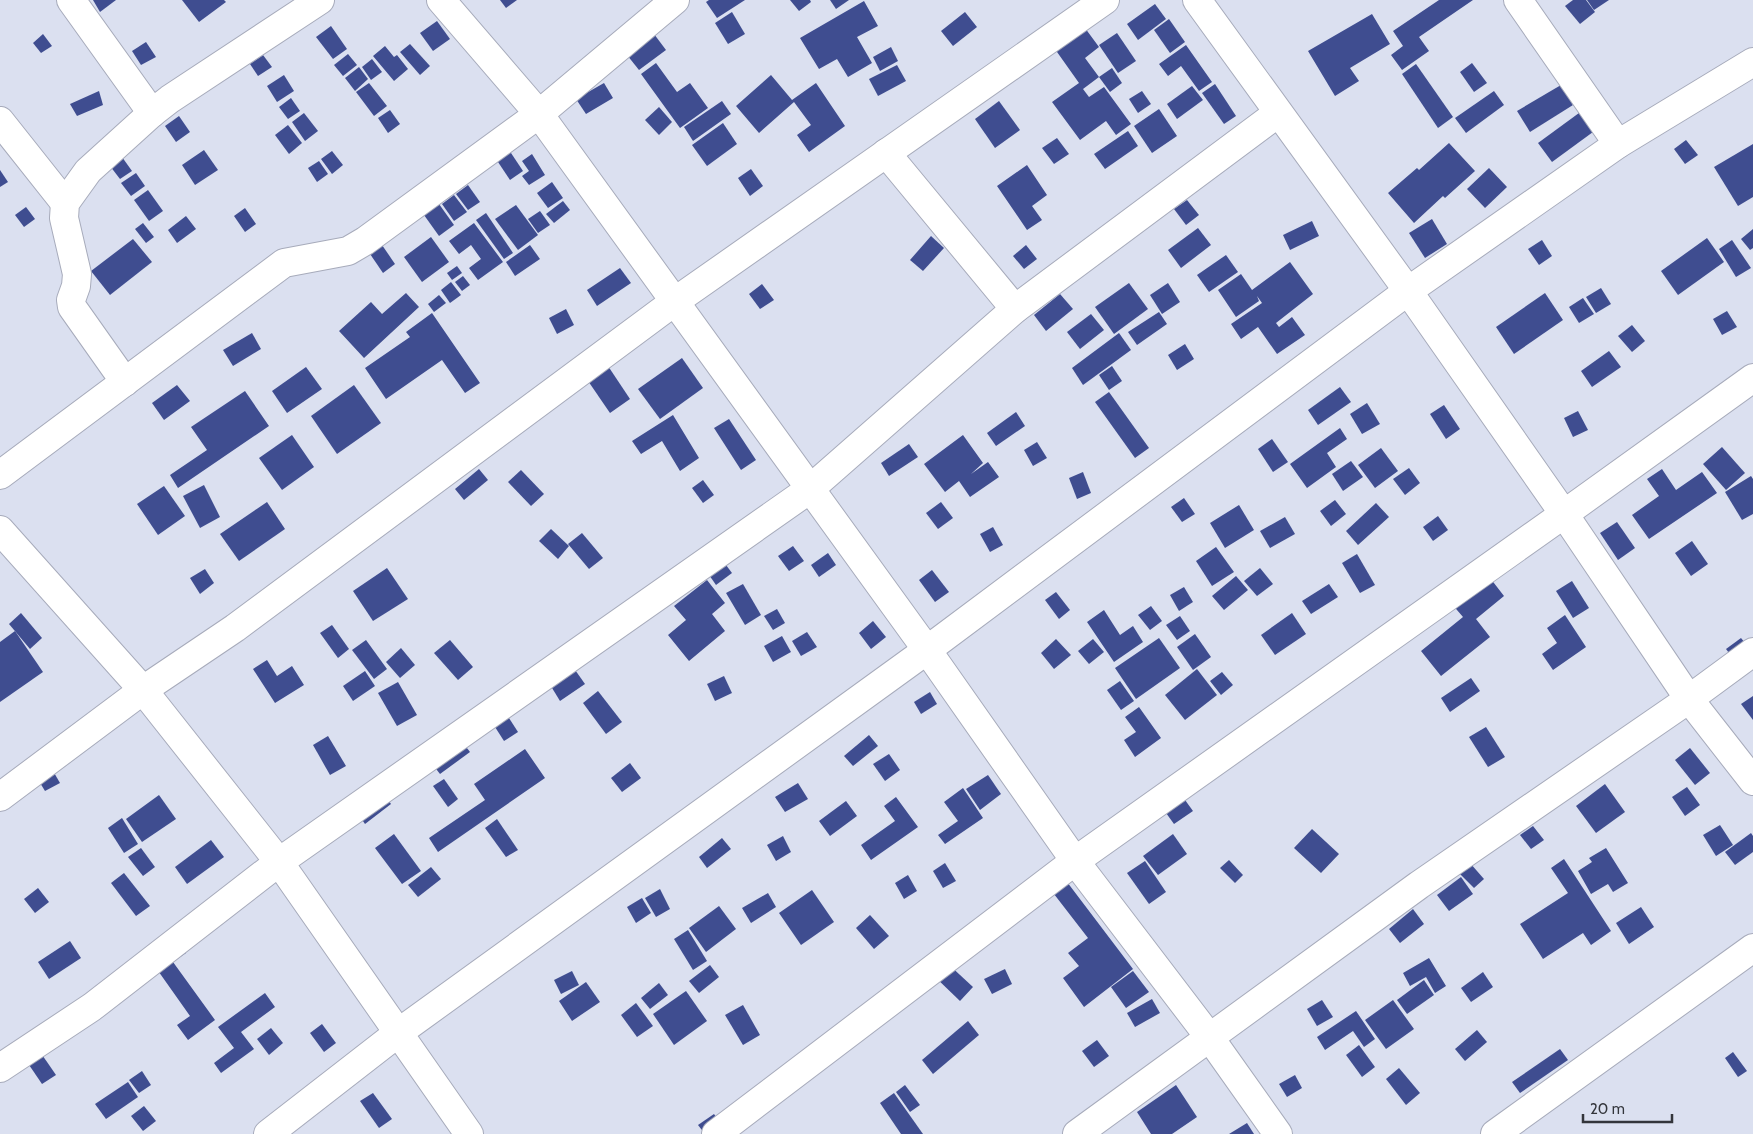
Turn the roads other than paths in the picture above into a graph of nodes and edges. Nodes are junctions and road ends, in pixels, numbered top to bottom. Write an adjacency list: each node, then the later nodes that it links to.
1 (71, 0): 9 (street)
2 (320, 0): 9 (street)
3 (441, 0): 11 (street)
4 (674, 0): 11 (street)
5 (1105, 0): 14 (street)
6 (1197, 0): 10 (street)
7 (1518, 0): 13 (street)
8 (1753, 62): 13 (street)
9 (152, 113): 15 (street)
10 (1278, 113): 16 (street); 18 (street)
11 (539, 114): 17 (street); 20 (street)
12 (0, 121): 15 (street)
13 (1618, 144): 16 (street)
14 (886, 153): 17 (street); 18 (street)
15 (65, 203): 20 (street)
16 (1408, 291): 23 (street); 25 (street)
17 (674, 302): 22 (street); 27 (street)
18 (1015, 309): 22 (street)
19 (1753, 378): 23 (street)
20 (125, 382): 21 (street)
21 (0, 475)
22 (810, 489): 25 (street); 32 (street)
23 (1564, 514): 28 (street); 31 (street)
24 (0, 530): 27 (street)
25 (928, 650): 31 (street); 34 (street)
26 (1753, 652): 28 (street)
27 (143, 690): 30 (street); 32 (street)
28 (1689, 699): 29 (street); 35 (street)
29 (1753, 781)
30 (0, 797)
31 (1075, 861): 35 (street); 39 (street)
32 (279, 862): 34 (street); 36 (street)
33 (1753, 948): 42 (street)
34 (398, 1033): 37 (street); 38 (street)
35 (1210, 1038): 40 (street); 41 (street)
36 (0, 1068)
37 (268, 1134)
38 (469, 1134)
39 (716, 1134)
40 (1077, 1134)
41 (1278, 1134)
42 (1495, 1134)

